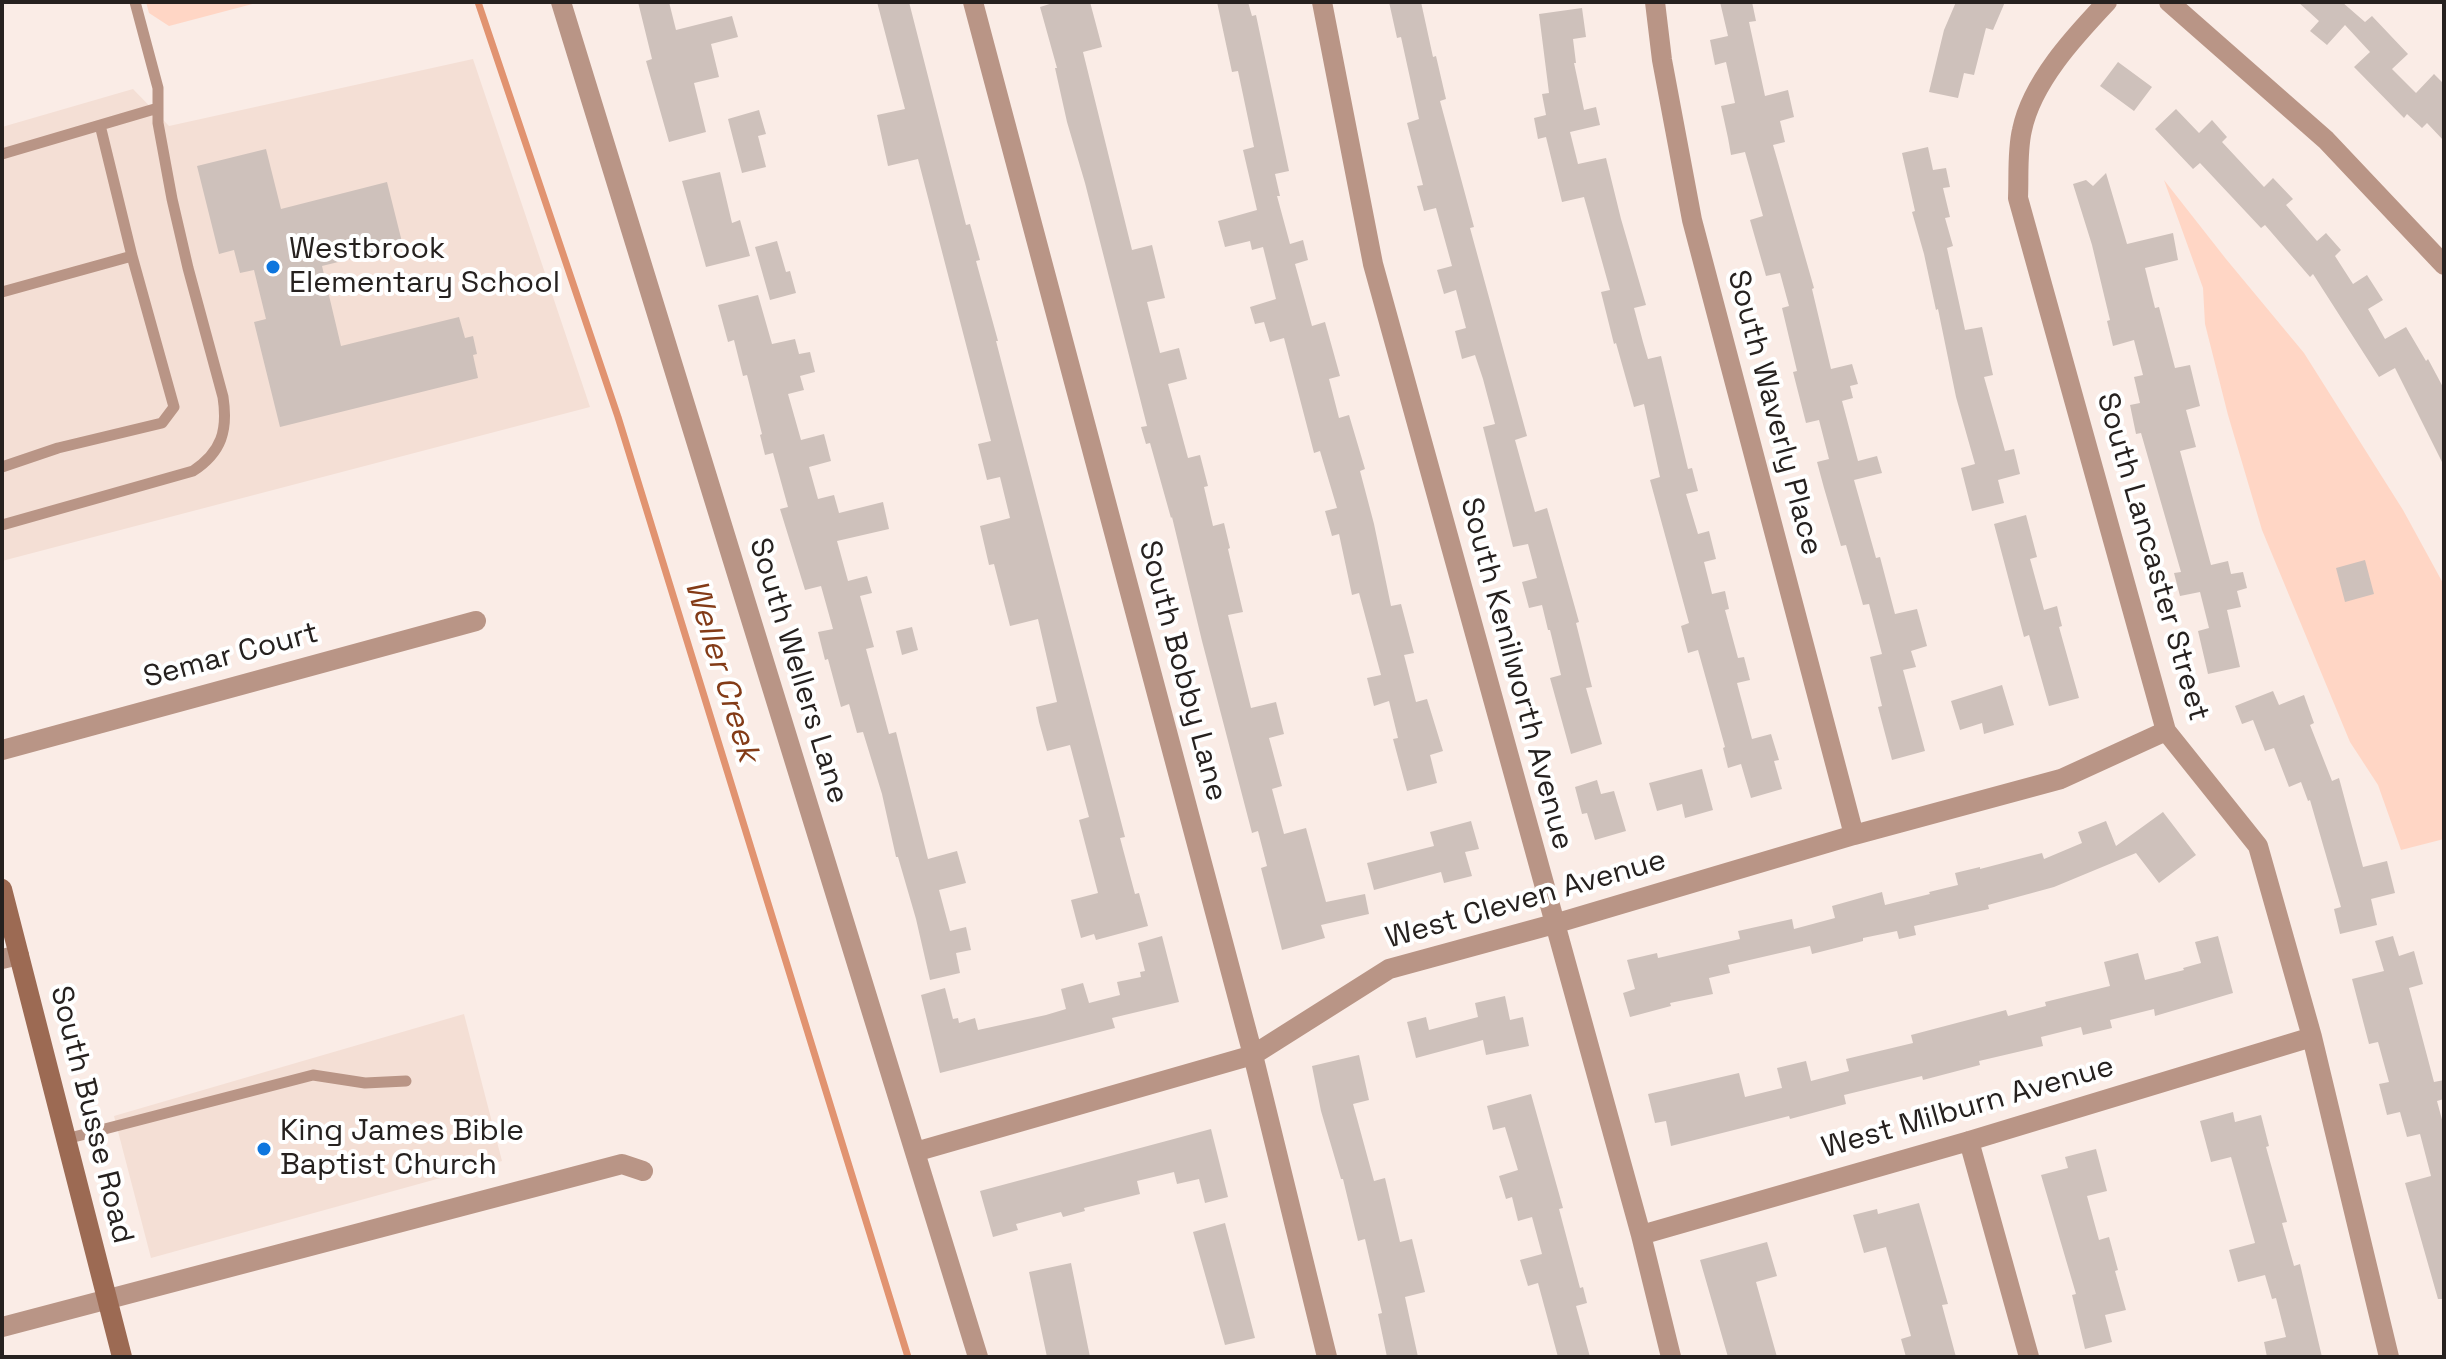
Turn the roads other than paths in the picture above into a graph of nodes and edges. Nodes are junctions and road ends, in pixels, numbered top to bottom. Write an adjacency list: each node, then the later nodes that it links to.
1 (135, 2): 8 (lane)
2 (561, 2): 28 (street, South Wellers Lane)
3 (973, 2): 24 (street, South Bobby Lane)
4 (1322, 2): 21 (street, South Kenilworth Avenue)
5 (1655, 2): 19 (street, South Waverly Place)
6 (2107, 2): 17 (street, South Lancaster Street)
7 (2169, 2): 12 (street)
8 (158, 108): 9 (lane); 15 (lane)
9 (100, 125): 10 (lane); 11 (lane)
10 (2, 154)
11 (132, 256): 13 (lane); 14 (lane)
12 (2444, 265)
13 (2, 292)
14 (2, 464)
15 (2, 525)
16 (476, 621): 18 (street, Semar Court)
17 (2166, 731): 19 (street, West Cleven Avenue); 23 (street, South Lancaster Street)
18 (2, 750)
19 (1854, 835): 21 (street, West Cleven Avenue)
20 (2, 889): 22 (main road, South Busse Road)
21 (1554, 924): 24 (street, West Cleven Avenue); 30 (street, South Kenilworth Avenue)
22 (10, 957): 26 (main road, South Busse Road)
23 (2312, 1037): 27 (street, West Milburn Avenue); 38 (street, South Lancaster Street)
24 (1253, 1055): 28 (street, West Cleven Avenue); 35 (street, South Bobby Lane)
25 (406, 1081): 26 (lane)
26 (66, 1139): 31 (main road, South Busse Road)
27 (1969, 1141): 30 (street, West Milburn Avenue); 37 (street)
28 (915, 1152): 34 (street, South Wellers Lane)
29 (643, 1171): 31 (street)
30 (1641, 1235): 36 (street, South Kenilworth Avenue)
31 (107, 1298): 32 (street); 33 (main road, South Busse Road)
32 (2, 1327)
33 (122, 1357)
34 (978, 1357)
35 (1327, 1357)
36 (1671, 1357)
37 (2029, 1357)
38 (2389, 1357)

